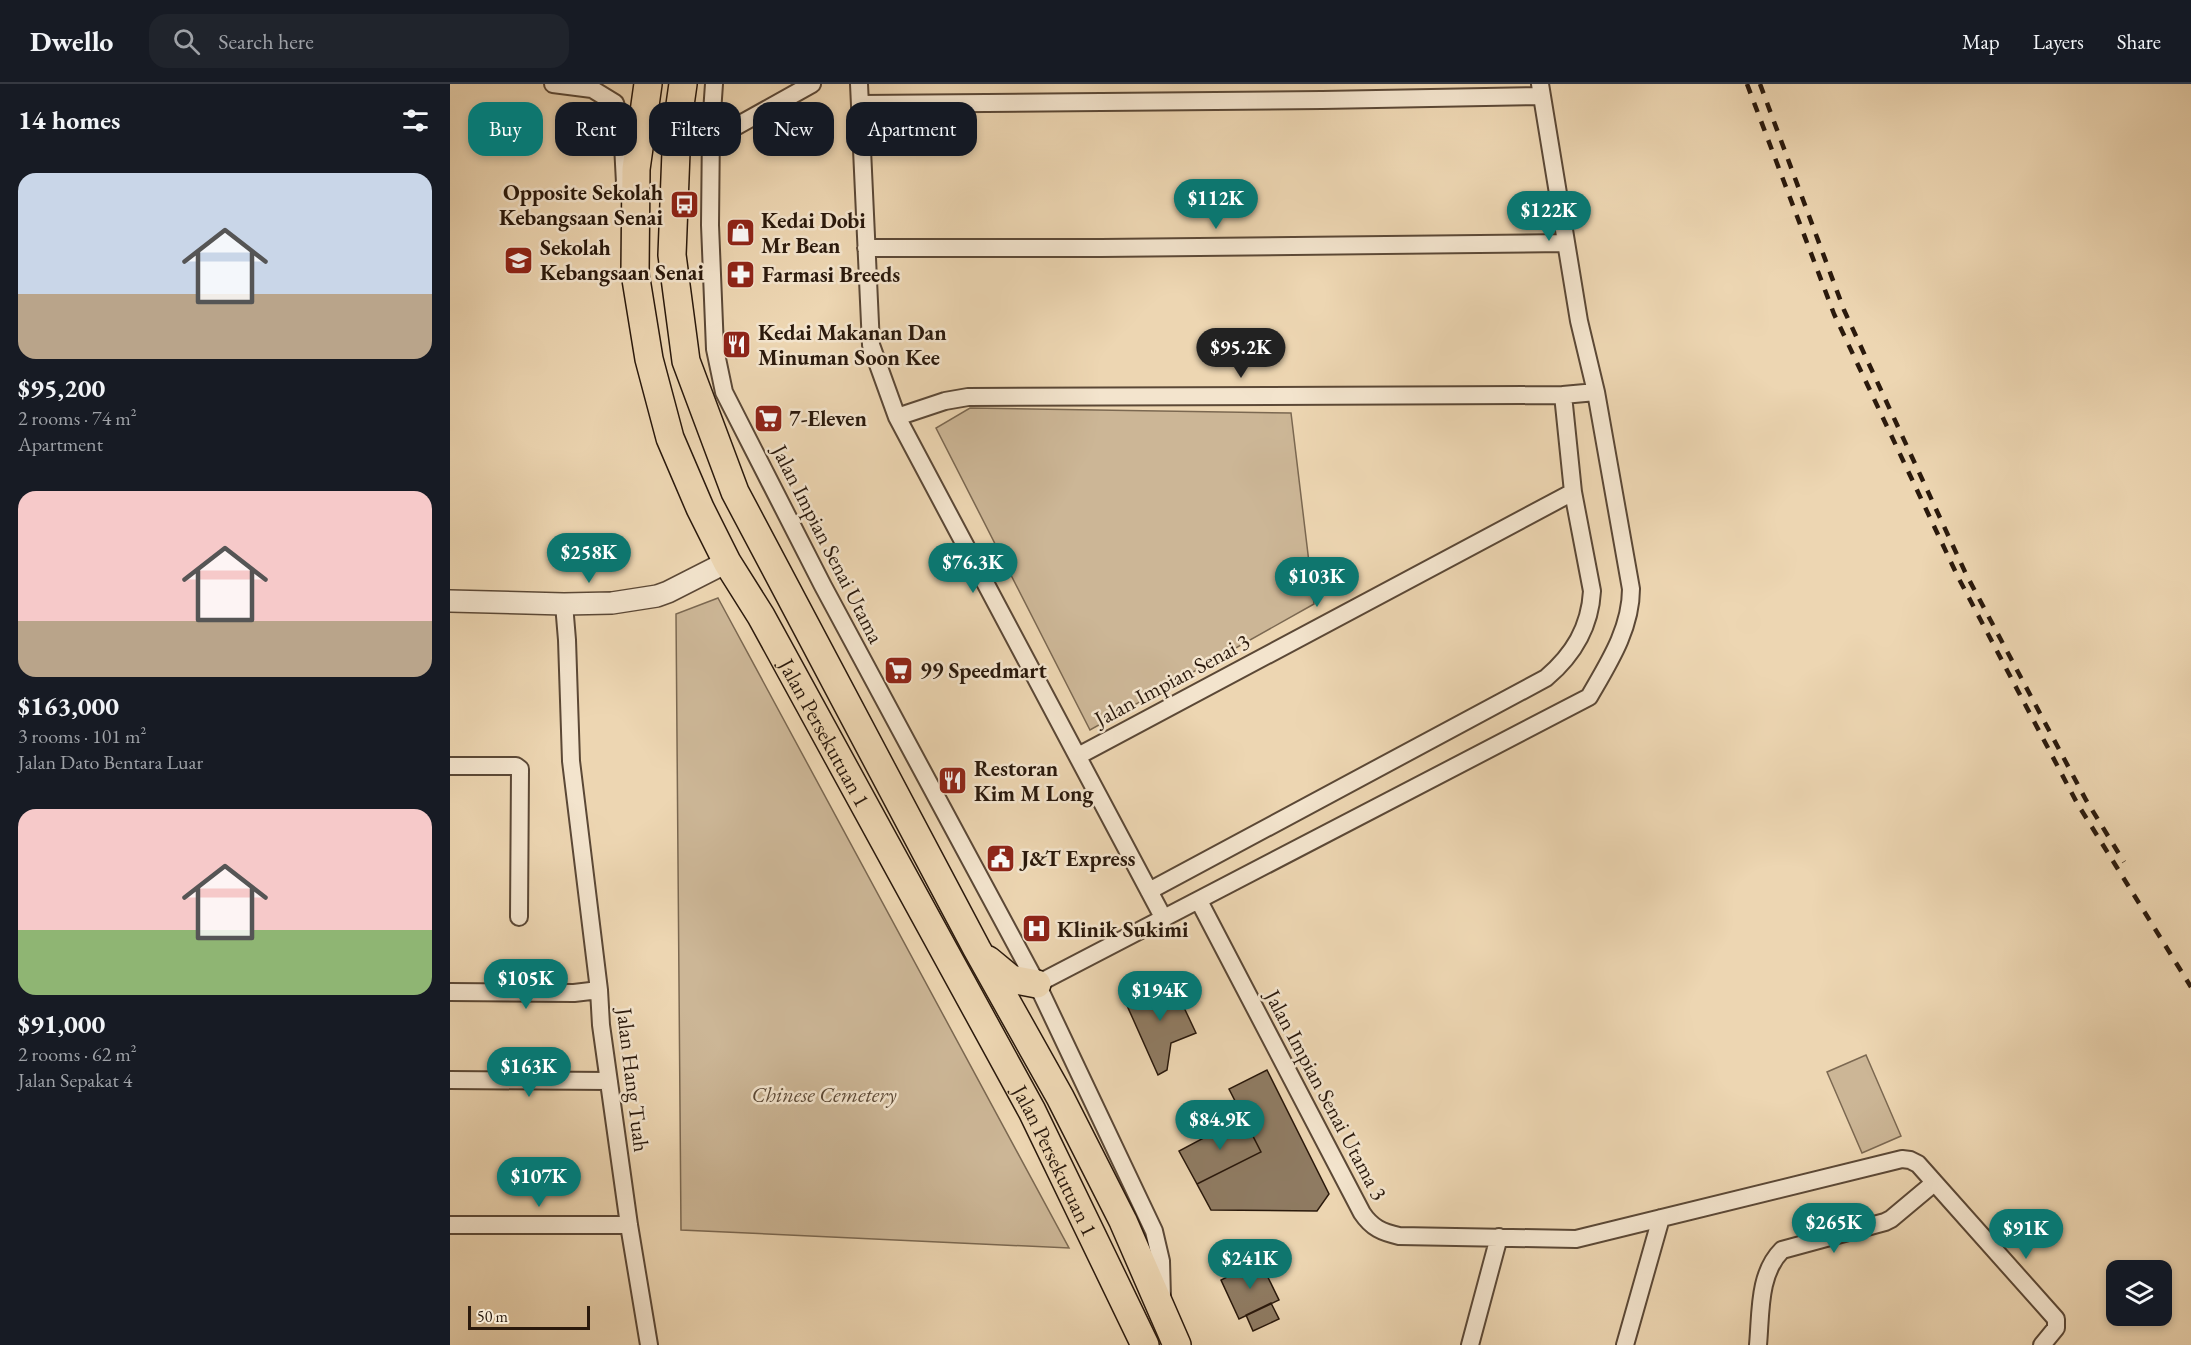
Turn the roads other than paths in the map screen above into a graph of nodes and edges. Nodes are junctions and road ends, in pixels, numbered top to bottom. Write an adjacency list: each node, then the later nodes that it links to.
1 (553, 84): 18 (street)
2 (648, 84): 18 (highway, Jalan Persekutuan 1)
3 (683, 84): 8 (highway, Jalan Persekutuan 1)
4 (714, 84): 9 (street, Jalan Impian Senai Utama)
5 (812, 84): 12 (street)
6 (859, 84): 10 (street)
7 (1541, 90): 11 (street); 16 (street)
8 (680, 102)
9 (713, 102)
10 (860, 102)
11 (977, 103)
12 (741, 124)
13 (676, 156): 32 (highway, Jalan Persekutuan 1)
14 (711, 156): 33 (street, Jalan Impian Senai Utama)
15 (862, 156): 17 (street)
16 (1566, 243): 17 (street); 19 (street)
17 (866, 248): 21 (street)
18 (635, 273): 23 (highway, Jalan Persekutuan 1)
19 (1596, 392): 20 (street); 29 (street)
20 (1563, 395): 21 (street); 22 (street)
21 (897, 417): 26 (street)
22 (1573, 492): 26 (street, Jalan Impian Senai 3); 28 (street)
23 (728, 562): 25 (street); 45 (highway, Jalan Persekutuan 1)
24 (450, 601): 25 (street)
25 (564, 604): 34 (street, Jalan Hang Tuah)
26 (1078, 756): 28 (street)
27 (450, 766): 30 (street)
28 (1149, 891): 31 (street)
29 (1199, 901): 31 (street); 42 (street, Jalan Impian Senai Utama 3)
30 (519, 917)
31 (1164, 919): 33 (street)
32 (977, 949): 33 (highway); 43 (highway, Jalan Persekutuan 1)
33 (1037, 984): 43 (street, Jalan Impian Senai Utama)
34 (599, 990): 35 (street); 37 (street, Jalan Hang Tuah)
35 (450, 992)
36 (450, 1080): 37 (street)
37 (609, 1081): 41 (street, Jalan Hang Tuah)
38 (1934, 1183): 39 (street, Jalan Impian Senai Utama 3); 49 (street); 50 (street, Jalan Impian Senai Utama 3)
39 (1661, 1218): 42 (street, Jalan Impian Senai Utama 3); 48 (street)
40 (450, 1225): 41 (street)
41 (629, 1225): 44 (street, Jalan Hang Tuah)
42 (1499, 1237): 47 (street)
43 (1163, 1315): 46 (highway, Jalan Persekutuan 1)
44 (649, 1345)
45 (1145, 1345)
46 (1177, 1345)
47 (1470, 1345)
48 (1625, 1345)
49 (1758, 1345)
50 (2042, 1345)

